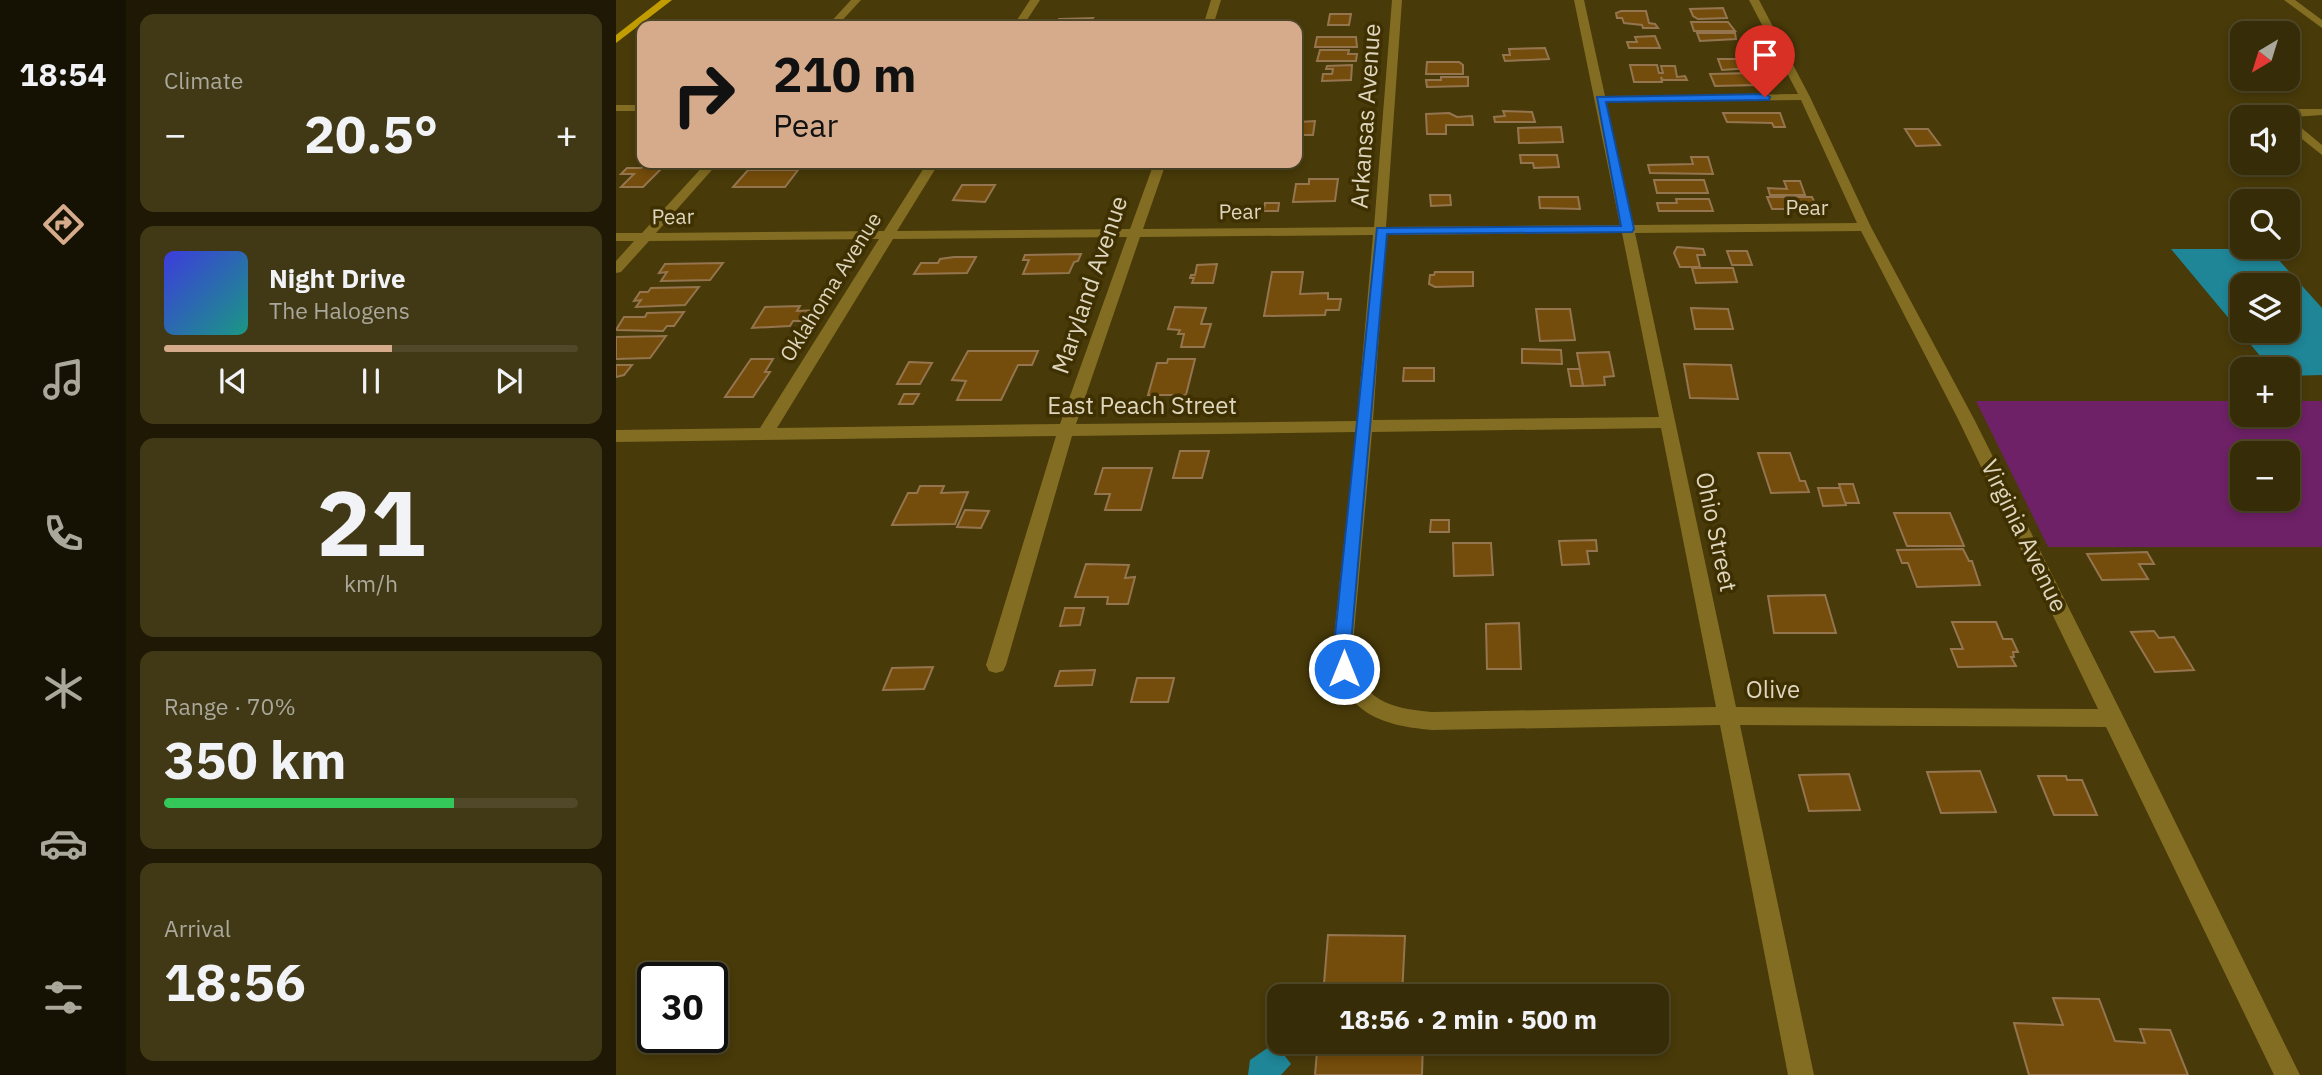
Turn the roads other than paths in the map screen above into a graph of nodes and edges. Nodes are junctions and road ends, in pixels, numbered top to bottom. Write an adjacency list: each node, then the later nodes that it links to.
1 (667, 0): 9 (main road)
2 (856, 0): 10 (street)
3 (1035, 0): 11 (street)
4 (1216, 0): 12 (street)
5 (1397, 0): 27 (street, Arkansas Avenue)
6 (1579, 0): 17 (street, Ohio Street)
7 (1754, 0): 16 (street, Virginia Avenue)
8 (2289, 0): 14 (street)
9 (640, 21)
10 (837, 21)
11 (1021, 21)
12 (1210, 21)
13 (637, 24): 15 (main road)
14 (2322, 24)
15 (616, 40)
16 (1805, 97): 17 (street); 25 (street, Virginia Avenue)
17 (1600, 99): 26 (street, Ohio Street)
18 (616, 108): 19 (street)
19 (637, 108)
20 (2322, 112): 21 (street)
21 (2322, 152)
22 (707, 168): 31 (street)
23 (930, 168): 29 (street, Oklahoma Avenue)
24 (1158, 168): 28 (street, Maryland Avenue)
25 (1865, 227): 26 (street, Pear); 40 (street, Virginia Avenue)
26 (1628, 229): 27 (street, Pear); 33 (street, Ohio Street)
27 (1381, 230): 28 (street, Pear); 34 (street, Arkansas Avenue)
28 (1136, 232): 29 (street, Pear); 35 (street, Maryland Avenue)
29 (889, 234): 31 (street, Pear); 36 (street, Oklahoma Avenue)
30 (616, 237): 31 (street, Pear)
31 (645, 237): 32 (street)
32 (616, 269)
33 (1668, 422): 34 (street, East Peach Street); 39 (street, Ohio Street)
34 (1365, 427): 35 (street, East Peach Street); 41 (street, Arkansas Avenue)
35 (1066, 429): 36 (street, East Peach Street); 38 (street, Maryland Avenue)
36 (765, 434): 37 (street, East Peach Street)
37 (616, 436)
38 (996, 665)
39 (1729, 716): 40 (street, Olive); 41 (street, Olive); 42 (street, Ohio Street)
40 (2114, 718): 43 (street, Virginia Avenue)
41 (1432, 721)
42 (1801, 1075)
43 (2287, 1075)

